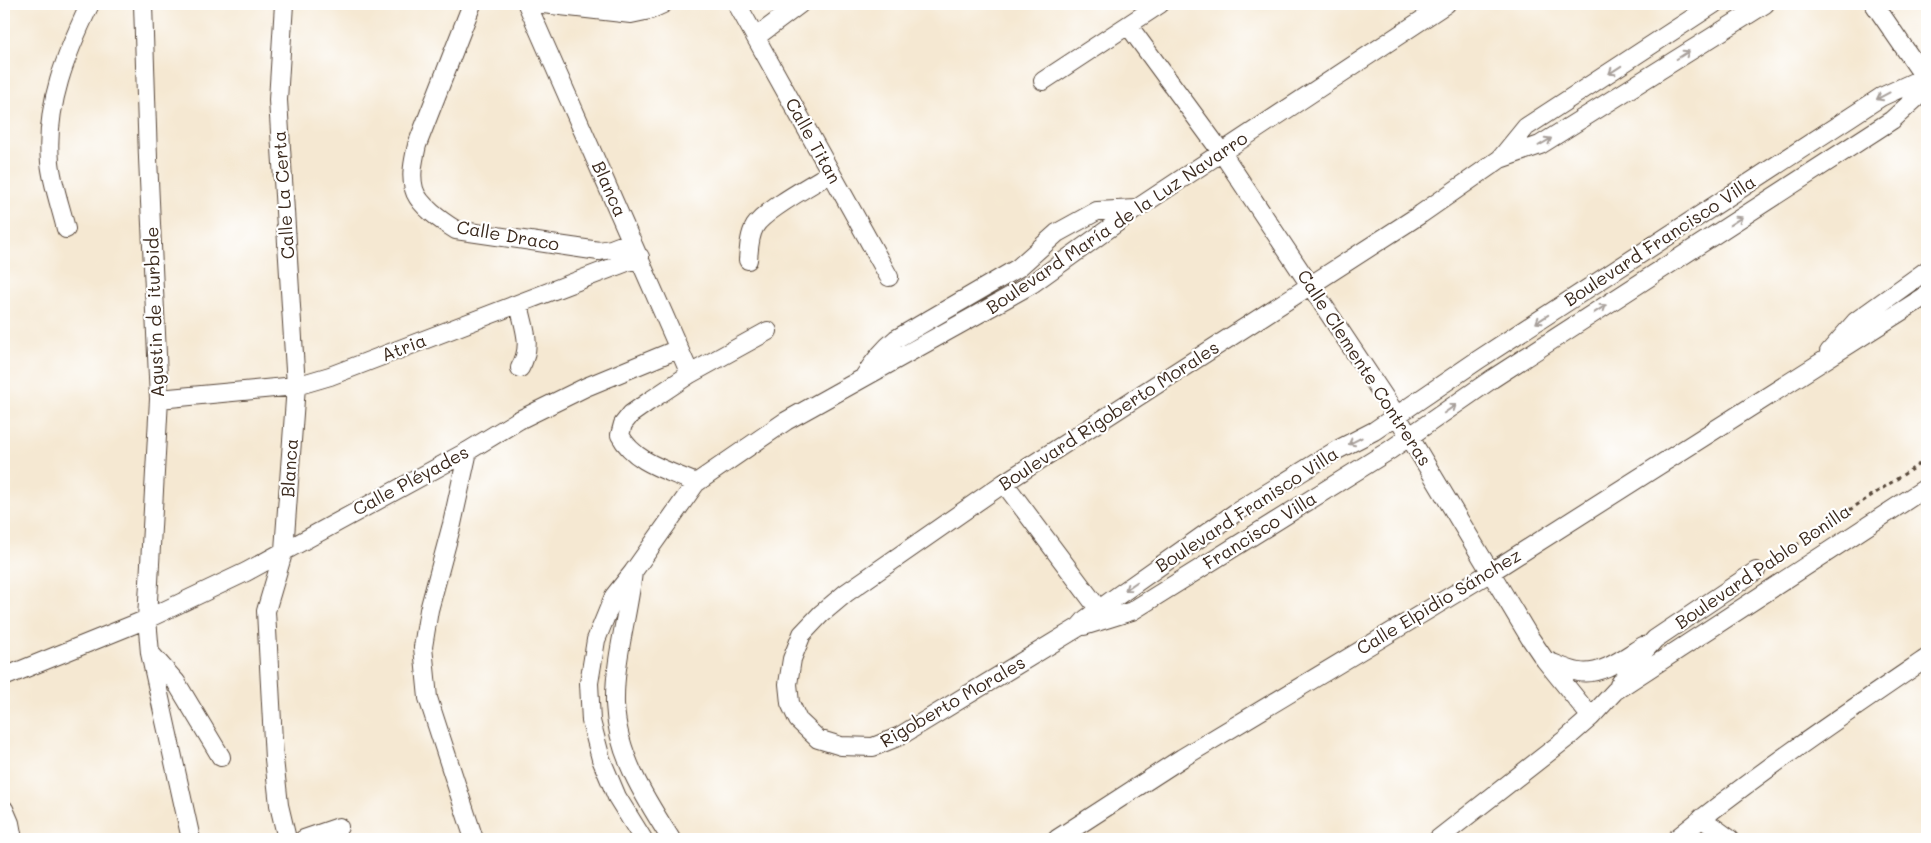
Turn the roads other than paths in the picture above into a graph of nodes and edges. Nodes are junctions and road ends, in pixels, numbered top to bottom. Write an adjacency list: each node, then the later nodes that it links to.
1 (90, 4): 23 (street)
2 (143, 4): 41 (street, Agustin de iturbide)
3 (284, 4): 40 (street, Calle La Certa)
4 (472, 4): 24 (street, Calle Draco)
5 (527, 4): 24 (street, Blanca)
6 (543, 4): 7 (street)
7 (663, 4)
8 (737, 4): 16 (street, Calle Titan)
9 (800, 4): 16 (street)
10 (1160, 4): 15 (street)
11 (1446, 4): 19 (street, Boulevard María de la Luz Navarro)
12 (1714, 4): 20 (street, Boulevard Rigoberto Morales, one-way to 20)
13 (1765, 4): 20 (street, Boulevard Rigoberto Morales, one-way to 13)
14 (1874, 4): 18 (street)
15 (1128, 25): 17 (street); 19 (street, Calle Clemente Contreras)
16 (756, 38): 21 (street, Calle Titan)
17 (1043, 81)
18 (1926, 81): 34 (street, Boulevard Francisco Villa, one-way to 34); 39 (street, Boulevard Francisco Villa, one-way to 18)
19 (1222, 153): 22 (street, Boulevard María de la Luz Navarro); 29 (street, Calle Clemente Contreras)
20 (1500, 159): 29 (street, Boulevard Rigoberto Morales)
21 (831, 173): 26 (street); 28 (street, Calle Titan)
22 (1136, 209): 38 (street, Boulevard María de la Luz Navarro); 38 (street)
23 (66, 229)
24 (632, 241): 25 (street, Blanca)
25 (640, 258): 31 (street, Atria); 33 (street, Blanca)
26 (748, 260)
27 (1927, 270): 35 (street, Calle Elpidio Sánchez)
28 (888, 277)
29 (1311, 286): 42 (street, Calle Clemente Contreras); 46 (street, Boulevard Rigoberto Morales)
30 (1927, 295): 35 (street, Calle Elpidio Sánchez)
31 (519, 304): 36 (street); 40 (street, Atria)
32 (768, 331): 37 (street)
33 (678, 349): 37 (street, Blanca); 44 (street, Calle Pléyades)
34 (1478, 360): 39 (street); 42 (street, Boulevard Francisco Villa)
35 (1821, 363): 51 (street, Calle Elpidio Sánchez)
36 (520, 368)
37 (690, 374): 45 (street)
38 (862, 379): 45 (street, Boulevard María de la Luz Navarro)
39 (1492, 379): 43 (street, Boulevard Francisco Villa, one-way to 39)
40 (296, 386): 41 (street, Atria); 48 (street, Blanca)
41 (159, 399): 53 (street, Agustin de iturbide)
42 (1397, 416): 43 (street, Calle Clemente Contreras); 52 (street, Boulevard Franisco Villa, one-way to 52)
43 (1410, 436): 51 (street, Calle Clemente Contreras); 52 (street, Francisco Villa)
44 (468, 451): 48 (street, Calle Pléyades); 70 (street)
45 (696, 483): 50 (street, Boulevard María de la Luz Navarro)
46 (1004, 483): 52 (street); 61 (street, Boulevard Rigoberto Morales)
47 (1927, 487): 59 (street, Boulevard Pablo Bonilla)
48 (284, 550): 53 (street, Calle Pléyades); 68 (street, Blanca)
49 (1756, 571): 54 (street, Boulevard Pablo Bonilla)
50 (633, 572): 71 (street, Boulevard María de la Luz Navarro); 72 (street, Boulevard María de la Luz Navarro)
51 (1491, 572): 57 (street, Calle Clemente Contreras); 73 (street, Calle Elpidio Sánchez)
52 (1103, 614): 61 (street, Rigoberto Morales)
53 (147, 619): 55 (street, Agustin de iturbide); 58 (street, Calle Pléyades)
54 (1655, 639): 57 (street); 59 (street, Boulevard Pablo Bonilla)
55 (150, 653): 62 (street); 67 (street, Agustin de iturbide)
56 (1927, 658): 64 (street)
57 (1545, 660): 60 (street, Calle Clemente Contreras)
58 (5, 675)
59 (1615, 691): 60 (street, Boulevard Pablo Bonilla)
60 (1591, 717): 74 (street, Boulevard Pablo Bonilla)
61 (798, 720)
62 (221, 757)
63 (4, 808): 66 (street)
64 (1701, 818): 75 (street); 76 (street)
65 (339, 827): 69 (street)
66 (14, 839)
67 (191, 839)
68 (287, 839)
69 (304, 839)
70 (474, 839)
71 (643, 839)
72 (671, 839)
73 (1057, 839)
74 (1438, 839)
75 (1676, 839)
76 (1730, 839)

